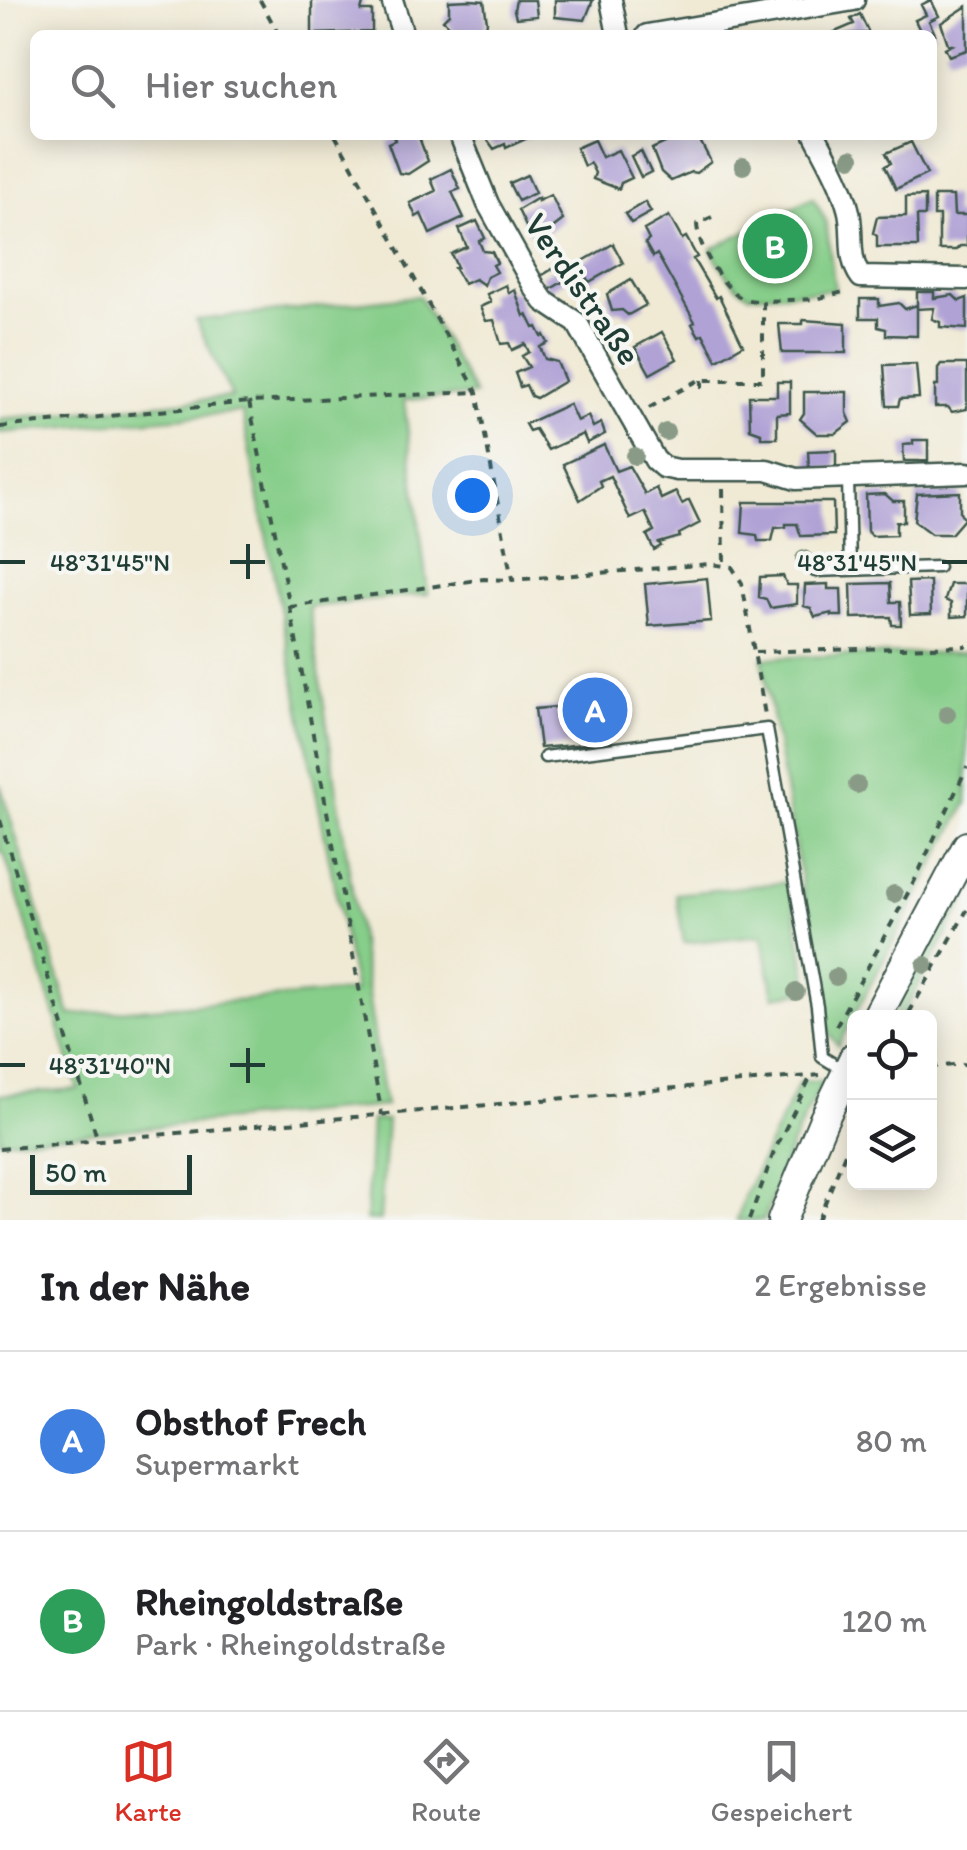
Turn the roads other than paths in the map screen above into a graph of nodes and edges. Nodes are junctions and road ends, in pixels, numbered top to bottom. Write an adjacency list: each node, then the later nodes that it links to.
1 (392, 0): 5 (street)
2 (612, 0): 6 (street)
3 (854, 0): 4 (street)
4 (753, 17): 7 (street)
5 (401, 30)
6 (617, 30)
7 (676, 30)
8 (462, 140): 12 (street, Verdistraße)
9 (817, 140): 10 (street)
10 (967, 279)
11 (967, 473): 12 (street, Verdistraße)
12 (848, 478): 15 (lane)
13 (938, 566): 15 (lane)
14 (814, 570): 15 (lane)
15 (850, 570)
16 (545, 757): 19 (lane)
17 (967, 846): 18 (street)
18 (880, 1010)
19 (847, 1063)
20 (847, 1072): 21 (street)
21 (782, 1220)

